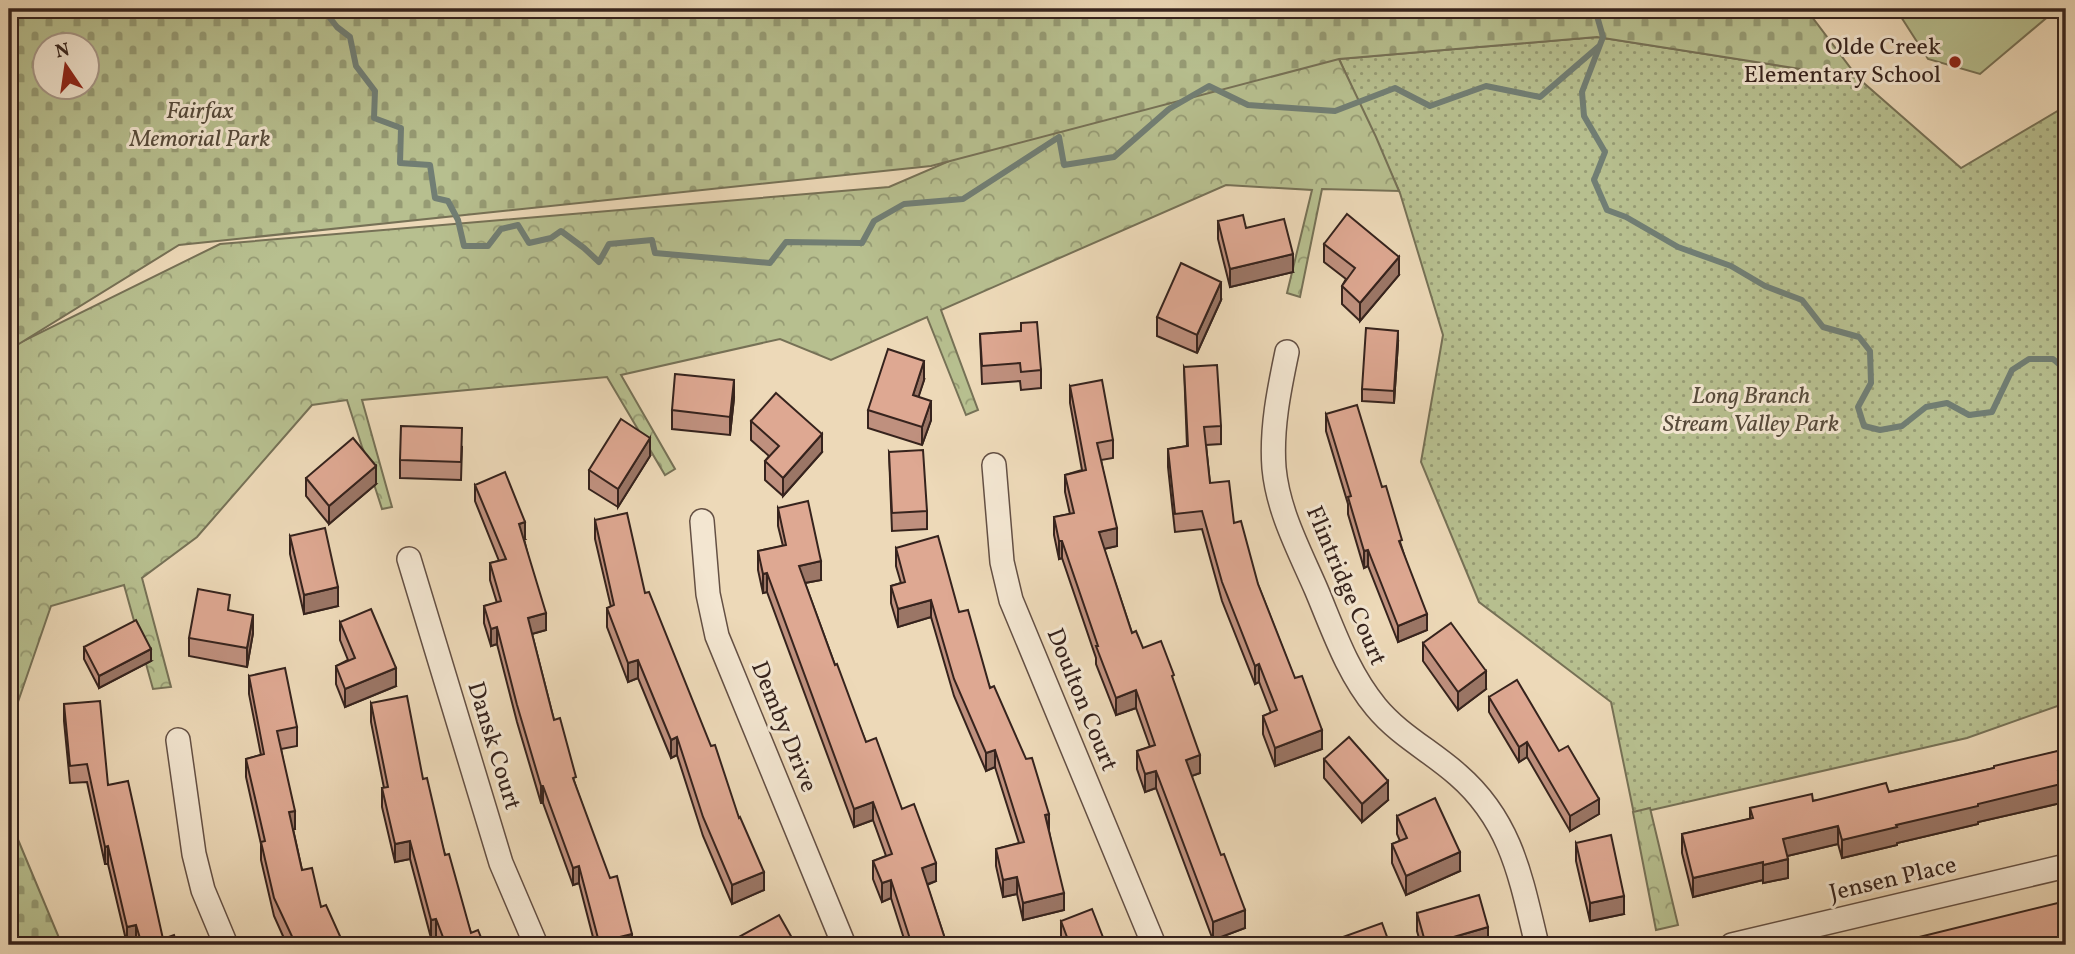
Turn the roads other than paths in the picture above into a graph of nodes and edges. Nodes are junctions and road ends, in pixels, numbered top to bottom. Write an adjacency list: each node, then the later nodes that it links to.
1 (1287, 352): 11 (street, Flintridge Court)
2 (994, 465): 10 (street, Doulton Court)
3 (702, 521): 9 (street, Demby Drive)
4 (409, 559): 8 (street, Dansk Court)
5 (178, 740): 7 (street)
6 (2066, 866): 12 (street, Jensen Place)
7 (226, 945)
8 (536, 945)
9 (844, 945)
10 (1154, 945)
11 (1537, 945)
12 (1732, 945)

